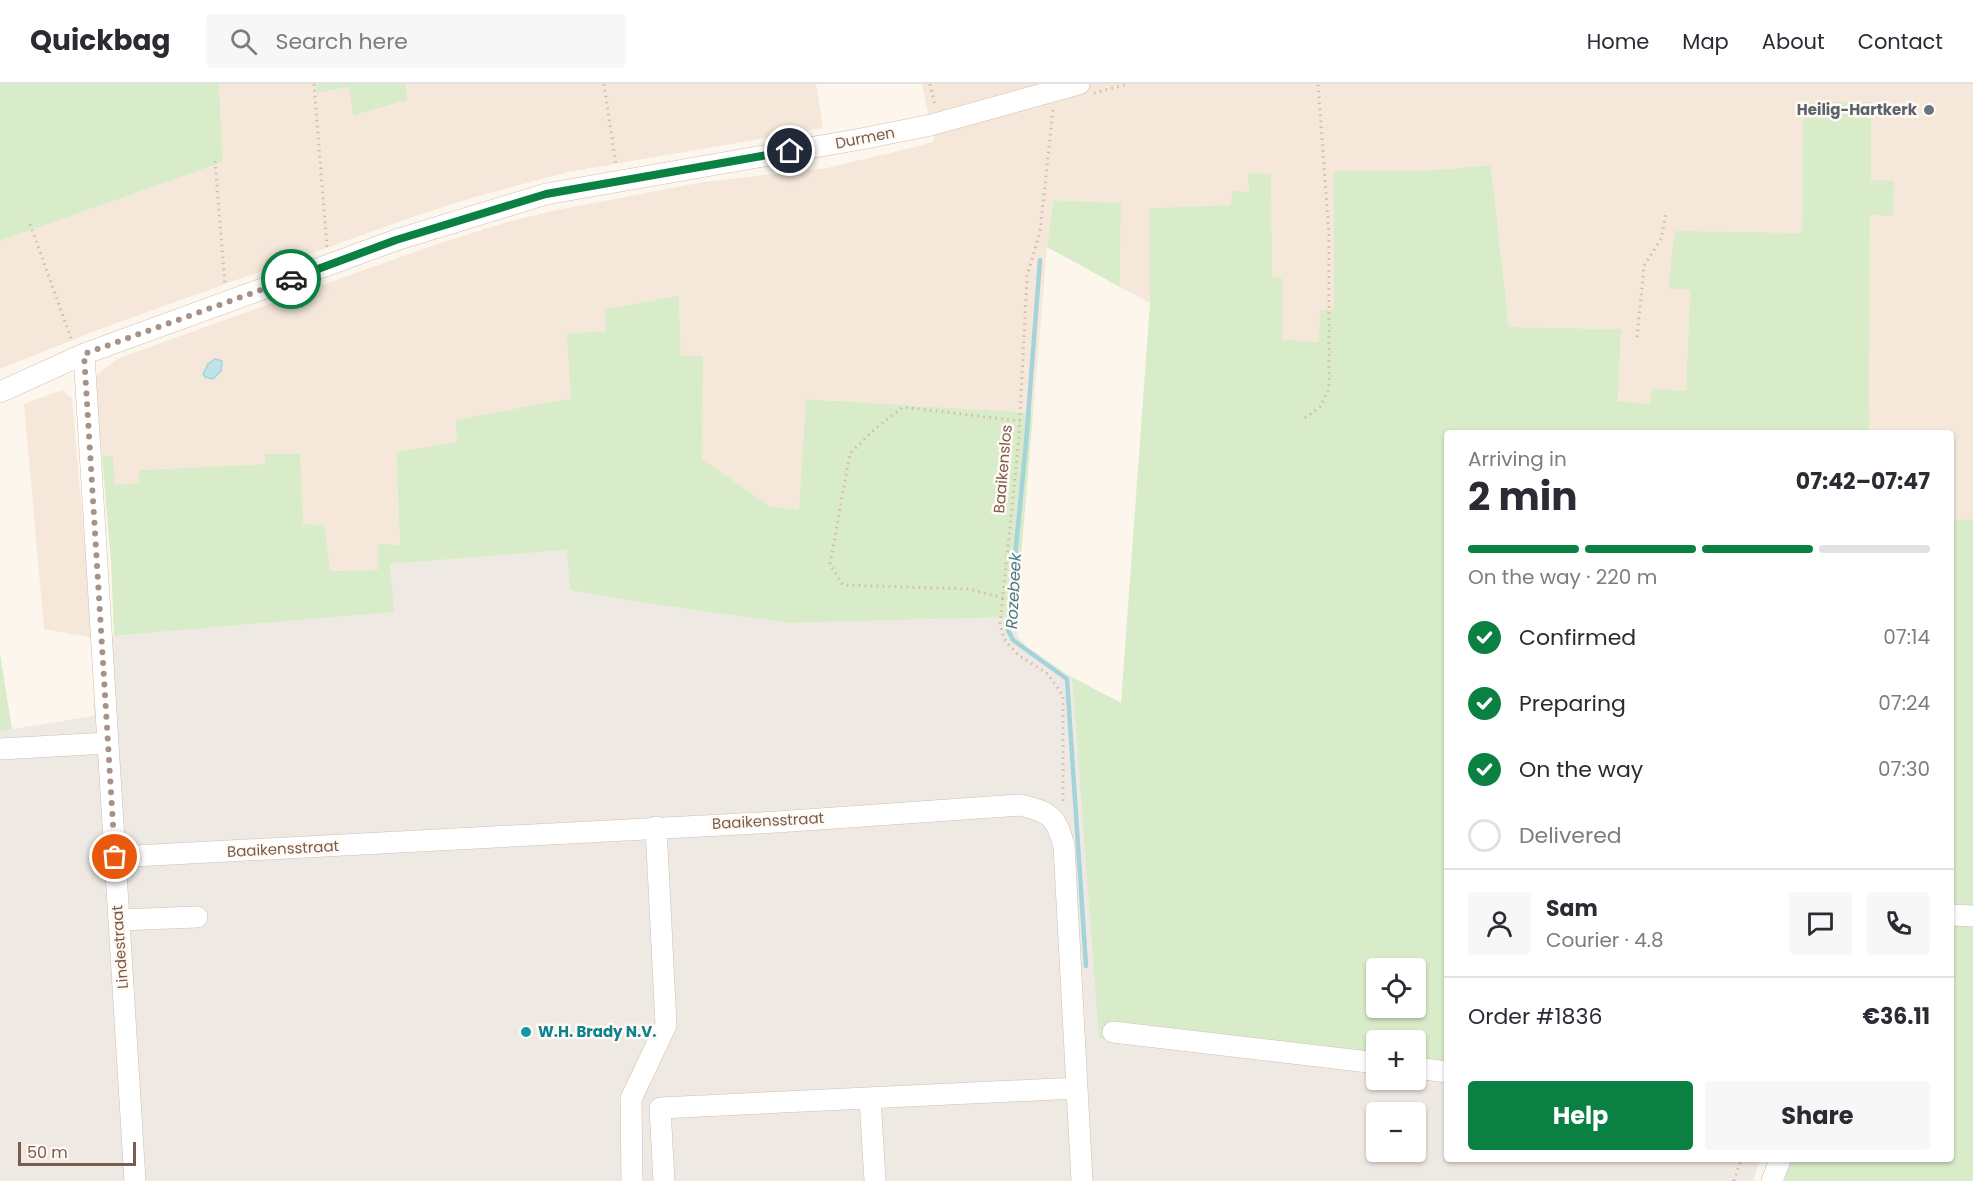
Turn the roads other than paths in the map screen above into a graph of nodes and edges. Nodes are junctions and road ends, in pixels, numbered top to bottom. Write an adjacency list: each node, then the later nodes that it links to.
1 (1086, 89): 2 (street, Durmen)
2 (80, 355): 3 (street, Durmen); 4 (street, Lindestraat)
3 (0, 392)
4 (108, 743): 5 (street); 7 (street, Lindestraat)
5 (0, 749)
6 (656, 827): 7 (street, Baaikensstraat); 16 (street, Baaikensstraat); 20 (street)
7 (115, 857): 11 (street, Lindestraat)
8 (1954, 915): 9 (street)
9 (1973, 916)
10 (197, 917): 11 (street)
11 (119, 920): 19 (street, Lindestraat)
12 (1113, 1032): 13 (street)
13 (1366, 1062)
14 (1426, 1069): 15 (street)
15 (1444, 1072)
16 (1077, 1088): 17 (street); 23 (street)
17 (870, 1098): 21 (street); 22 (street)
18 (1779, 1162): 24 (street)
19 (135, 1181)
20 (632, 1181)
21 (664, 1181)
22 (875, 1181)
23 (1082, 1181)
24 (1772, 1181)

